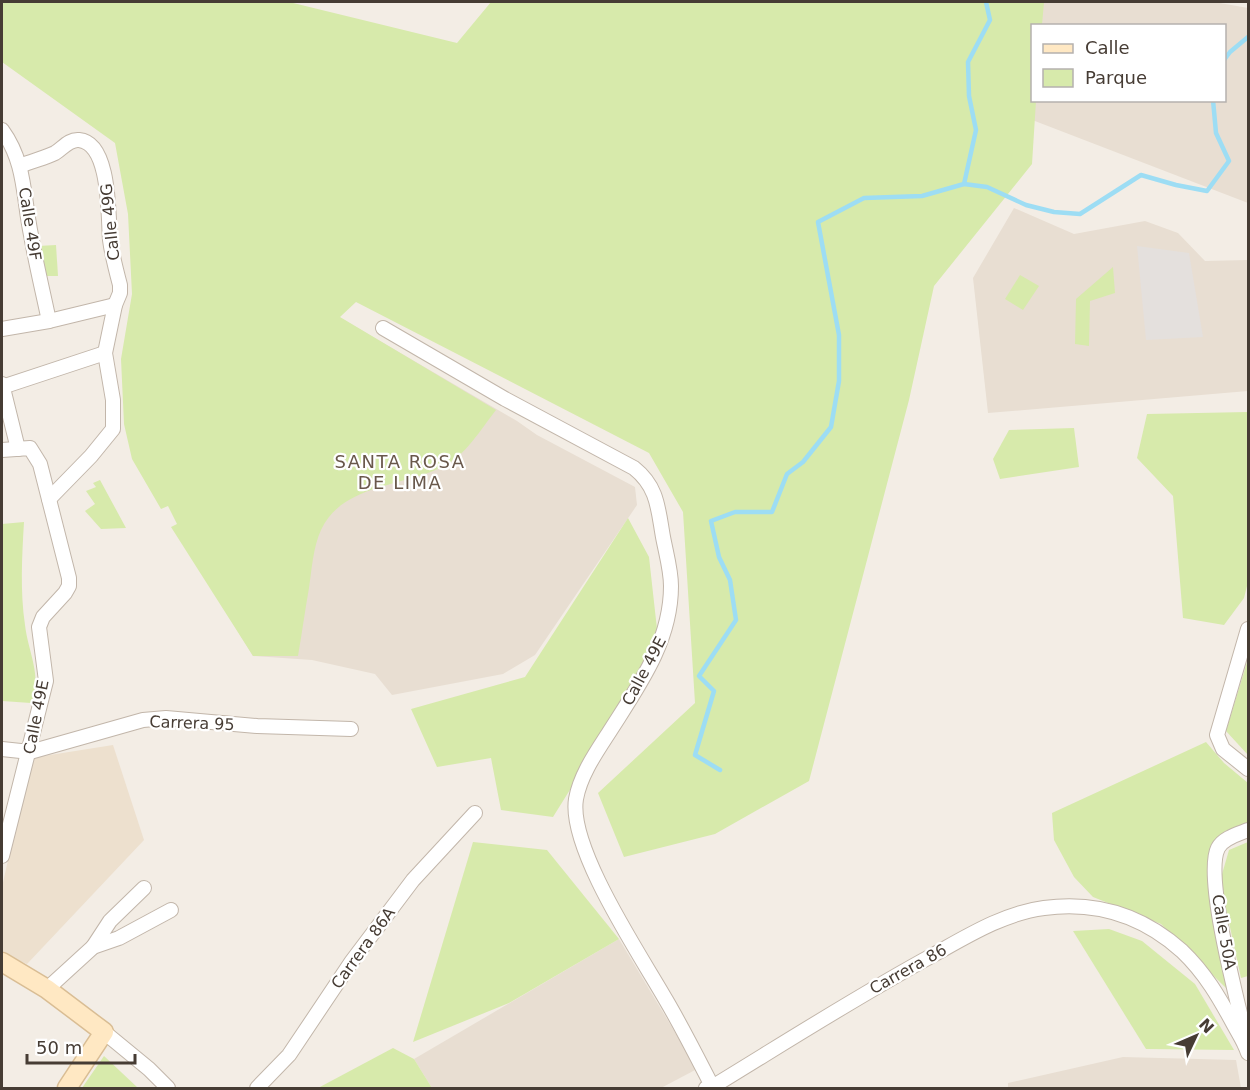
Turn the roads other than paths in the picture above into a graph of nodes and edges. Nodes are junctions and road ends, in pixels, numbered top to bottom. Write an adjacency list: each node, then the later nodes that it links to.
1 (2, 130): 2 (street, Calle 49F)
2 (20, 166): 3 (street, Calle 49G); 4 (street, Calle 49F)
3 (115, 305): 4 (street); 7 (street, Calle 49G)
4 (49, 321): 6 (street)
5 (383, 328): 28 (street, Calle 49E)
6 (2, 329)
7 (105, 353): 8 (street); 11 (street)
8 (2, 386): 9 (street)
9 (24, 449): 10 (street); 11 (street, Calle 49E)
10 (2, 450)
11 (49, 499): 15 (street, Calle 49E)
12 (1248, 629): 16 (street)
13 (351, 729): 15 (street, Carrera 95)
14 (2, 749): 15 (street, Carrera 95)
15 (30, 752): 19 (street, Calle 49E)
16 (1248, 769)
17 (475, 813): 31 (street, Carrera 86A)
18 (1248, 830): 27 (street, Calle 50A)
19 (2, 856)
20 (144, 888): 23 (street)
21 (171, 910): 23 (street)
22 (1128, 917): 27 (street, Calle 50A); 28 (street, Carrera 86)
23 (93, 947): 25 (street)
24 (2, 962): 25 (street)
25 (48, 989): 26 (street)
26 (104, 1032): 29 (street); 30 (street)
27 (1248, 1051)
28 (710, 1087)
29 (67, 1089)
30 (168, 1089)
31 (257, 1089)

